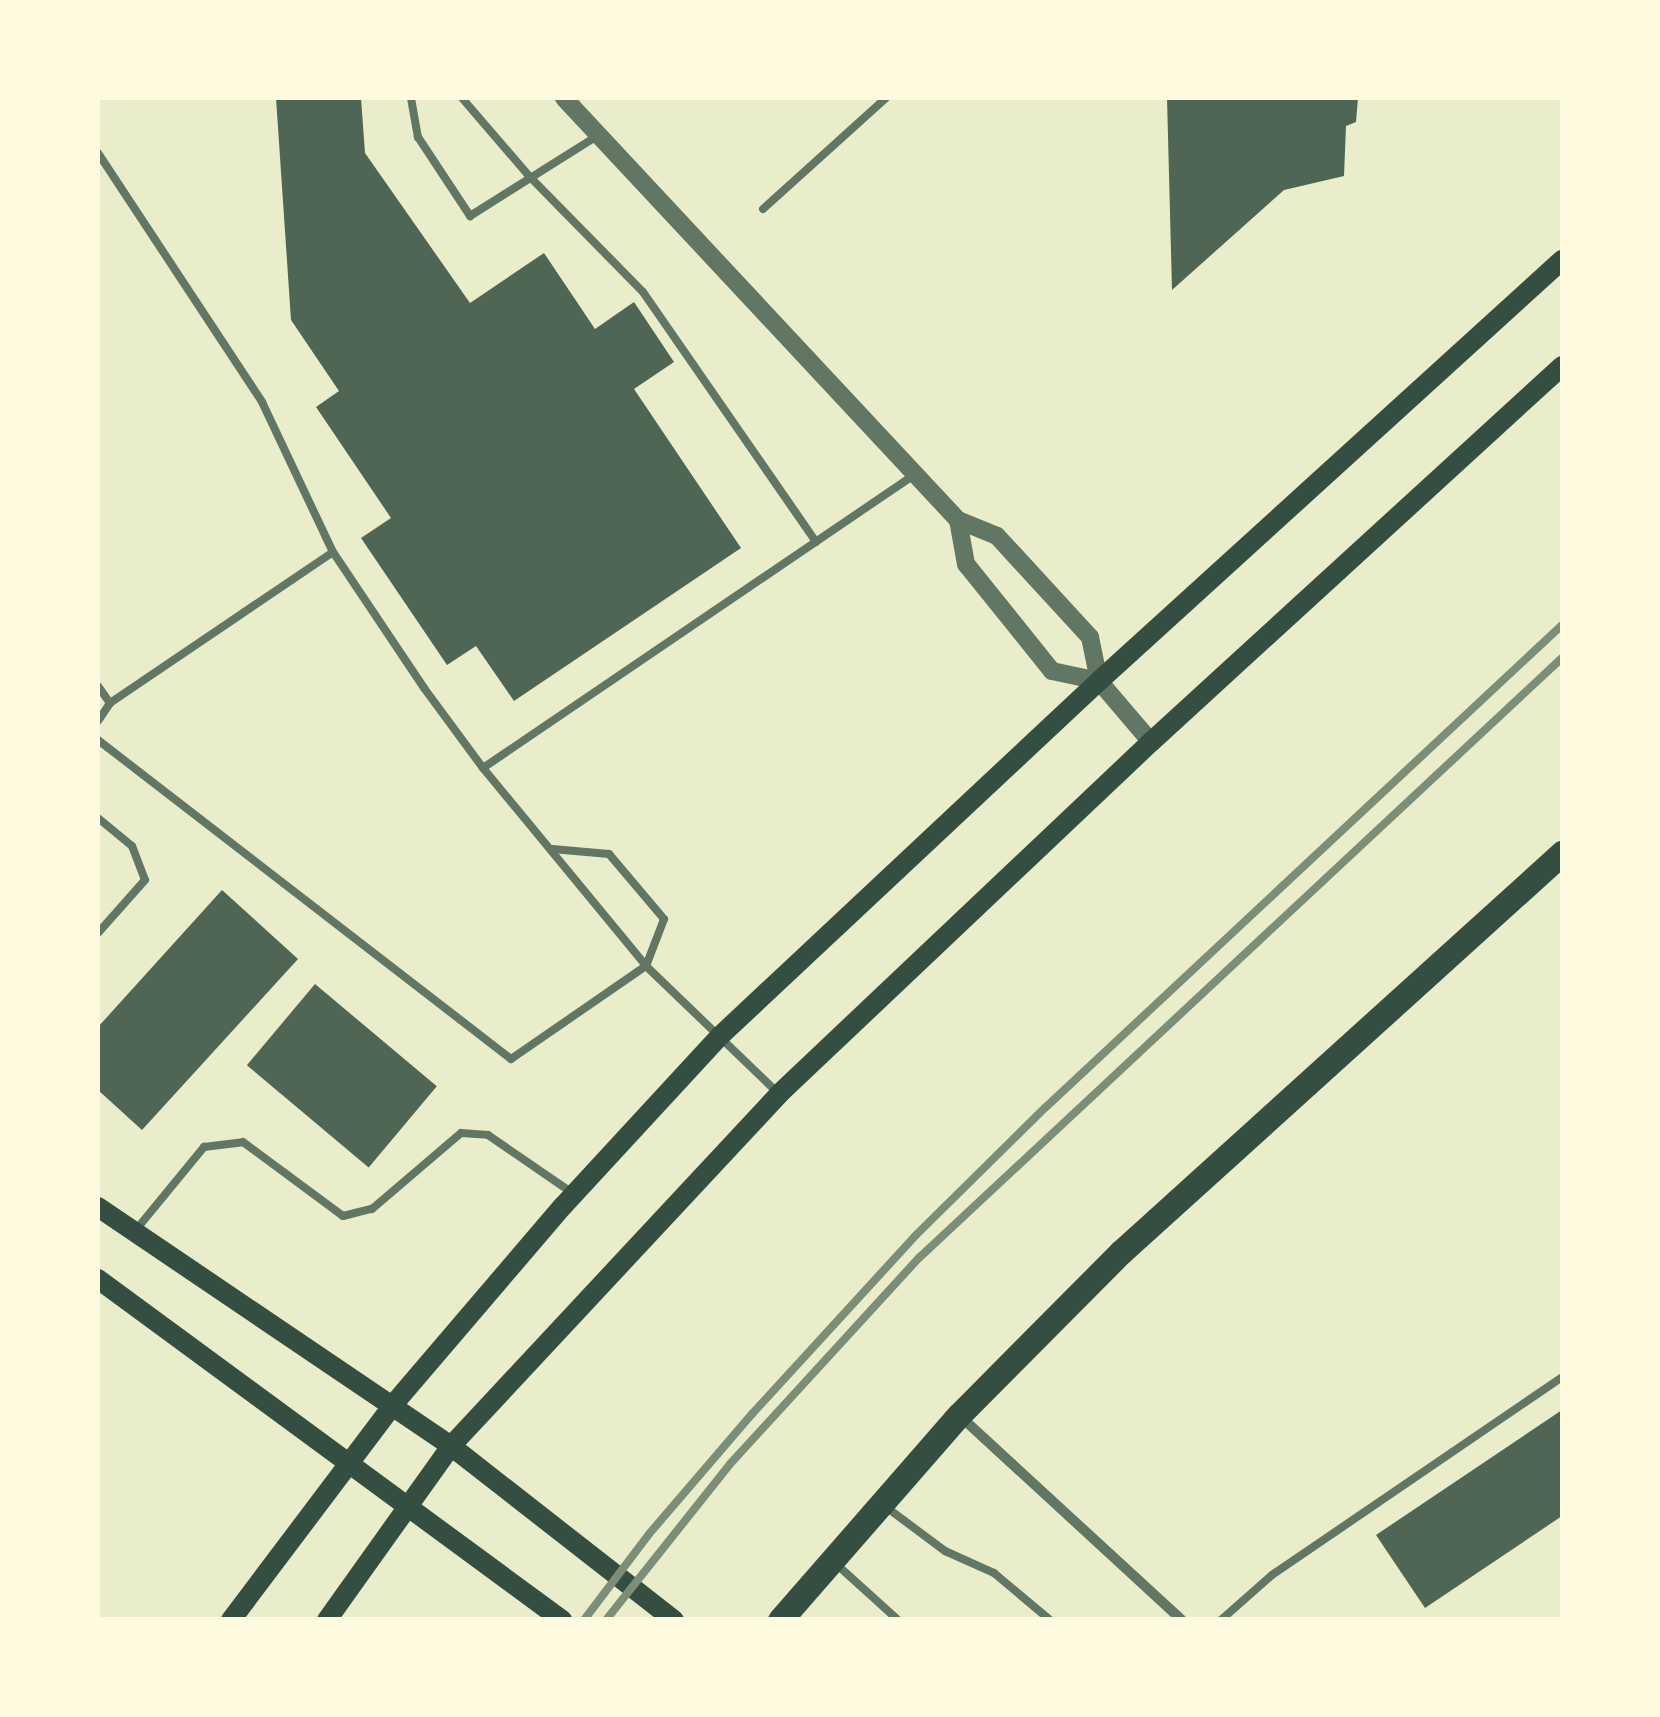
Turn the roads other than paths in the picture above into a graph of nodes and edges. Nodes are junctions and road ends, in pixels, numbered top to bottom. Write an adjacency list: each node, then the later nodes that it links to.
1 (411, 98): 7 (lane)
2 (462, 98): 7 (lane)
3 (564, 98): 5 (street)
4 (886, 98): 8 (lane)
5 (598, 135): 7 (lane); 11 (street)
6 (98, 153): 14 (lane)
7 (529, 176): 13 (lane)
8 (762, 208)
9 (1562, 260): 15 (main road)
10 (1562, 366): 20 (main road)
11 (918, 473): 12 (street); 13 (lane)
12 (958, 520): 15 (street); 15 (street)
13 (816, 542): 21 (lane)
14 (333, 552): 17 (lane); 21 (lane)
15 (1099, 681): 20 (street); 27 (main road)
16 (98, 686): 17 (lane)
17 (110, 703): 18 (lane)
18 (98, 721)
19 (98, 740): 26 (lane)
20 (1150, 742): 28 (main road)
21 (483, 768): 23 (lane)
22 (98, 818): 25 (lane)
23 (552, 849): 26 (lane); 26 (lane)
24 (1562, 854): 35 (main road)
25 (98, 933)
26 (646, 966): 27 (lane)
27 (720, 1036): 28 (lane); 29 (main road)
28 (779, 1094): 36 (main road)
29 (574, 1194): 31 (lane); 34 (main road)
30 (98, 1207): 31 (main road)
31 (133, 1232): 34 (main road)
32 (98, 1279): 37 (main road)
33 (1562, 1377): 49 (lane)
34 (392, 1406): 36 (main road); 37 (main road)
35 (959, 1415): 39 (main road); 48 (street)
36 (451, 1446): 38 (main road); 45 (main road)
37 (350, 1464): 38 (main road); 42 (main road)
38 (410, 1504): 43 (main road); 44 (main road)
39 (881, 1504): 40 (main road); 47 (lane)
40 (832, 1560): 41 (main road); 46 (lane)
41 (787, 1611)
42 (231, 1620)
43 (327, 1620)
44 (562, 1620)
45 (674, 1620)
46 (898, 1620)
47 (1050, 1620)
48 (1182, 1620)
49 (1220, 1620)

